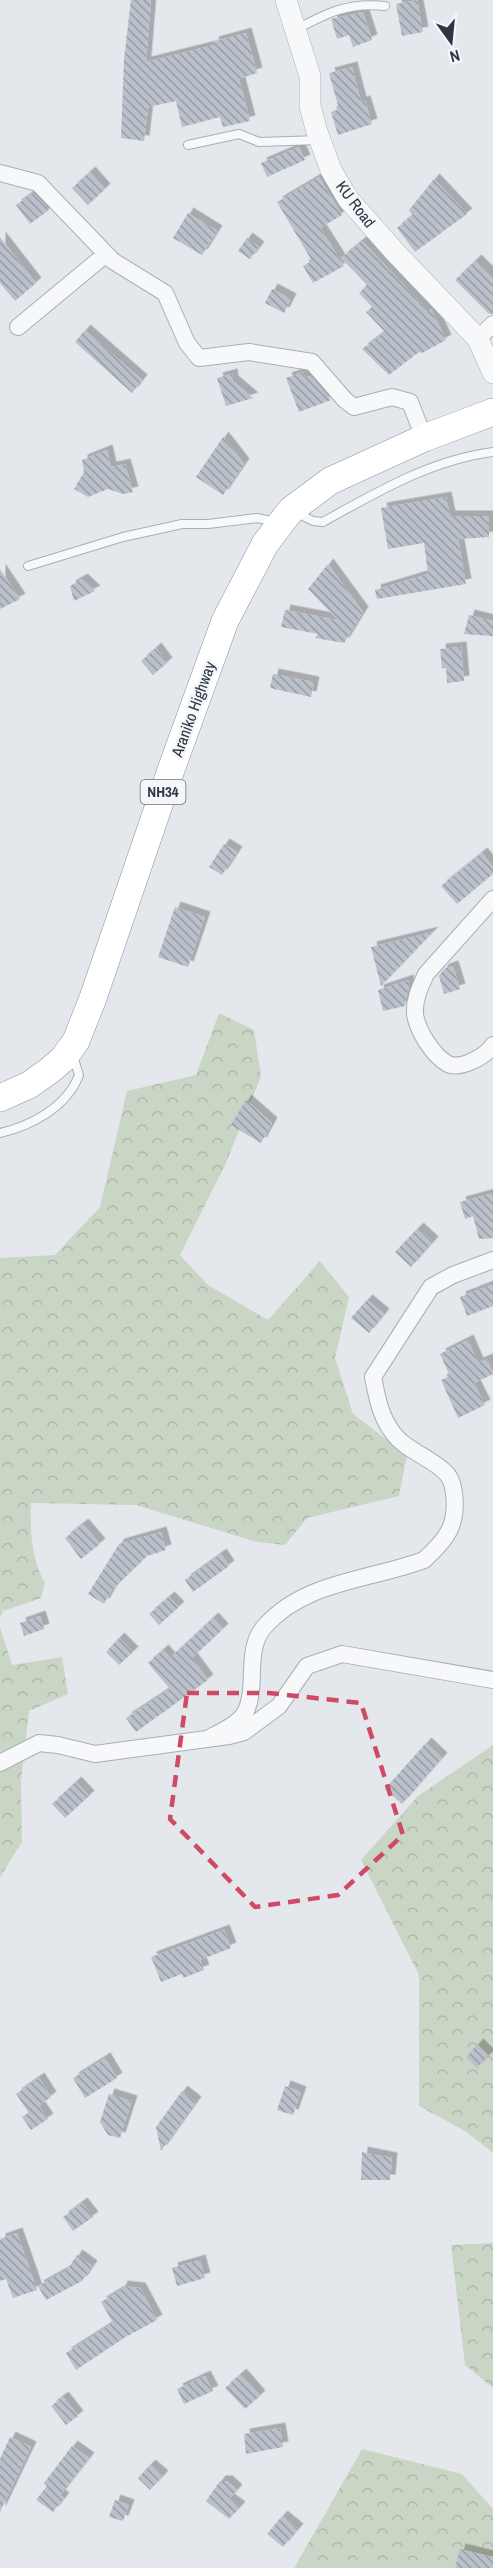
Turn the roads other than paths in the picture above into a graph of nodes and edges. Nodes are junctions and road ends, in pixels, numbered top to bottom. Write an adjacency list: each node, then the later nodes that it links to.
1 (286, 0): 3 (street, KU Road)
2 (385, 6): 3 (lane)
3 (295, 30): 4 (street, KU Road)
4 (320, 140): 5 (lane); 10 (street, KU Road)
5 (188, 145)
6 (0, 173): 7 (street)
7 (106, 254): 9 (street); 13 (street)
8 (493, 324): 10 (street)
9 (18, 327)
10 (478, 339): 11 (street, KU Road)
11 (493, 373)
12 (493, 412): 13 (highway, Araniko Highway / NH34)
13 (424, 438): 15 (highway, Araniko Highway / NH34)
14 (493, 452): 15 (lane)
15 (286, 516): 16 (lane); 19 (highway, Araniko Highway / NH34)
16 (28, 566)
17 (493, 899): 18 (street)
18 (493, 1045)
19 (69, 1050): 20 (highway, Araniko Highway / NH34); 21 (lane)
20 (0, 1098)
21 (0, 1133)
22 (493, 1260): 24 (street)
23 (493, 1680): 24 (street)
24 (209, 1738): 25 (street)
25 (0, 1762)

